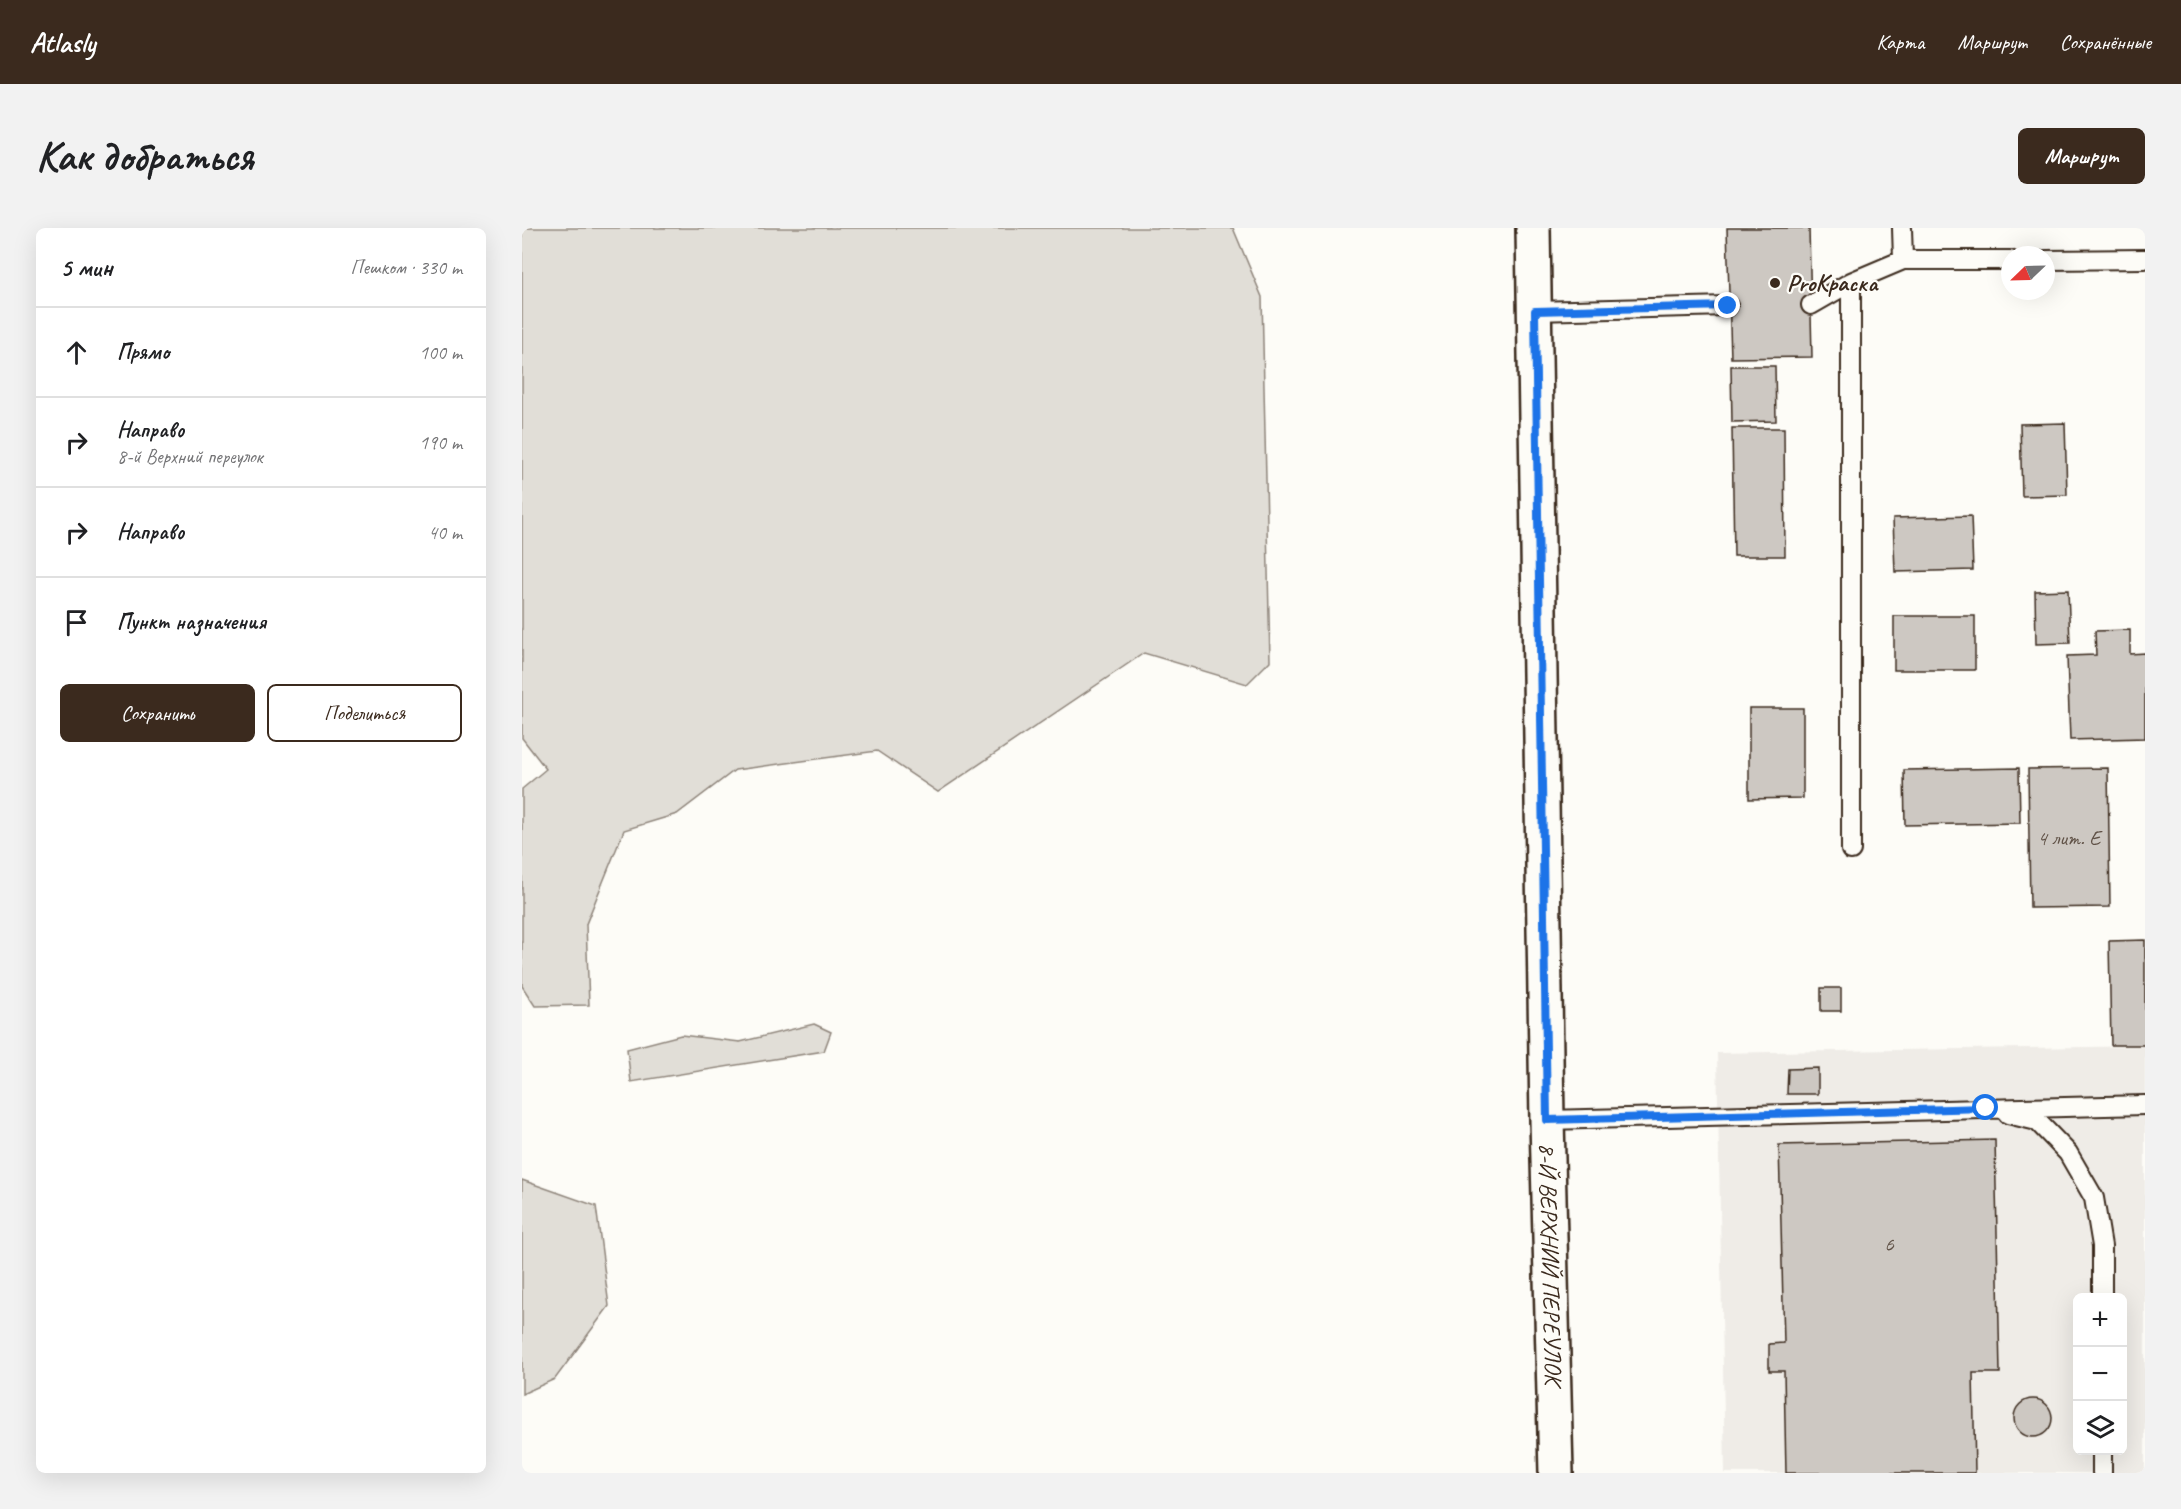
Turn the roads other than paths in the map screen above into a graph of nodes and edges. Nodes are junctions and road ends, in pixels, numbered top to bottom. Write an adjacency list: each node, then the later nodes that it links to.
1 (1533, 228): 10 (street, 8-Й ВЕРХНИЙ ПЕРЕУЛОК)
2 (1902, 228): 4 (lane)
3 (2145, 259): 6 (lane)
4 (1902, 260): 5 (lane); 7 (lane)
5 (2001, 260)
6 (2055, 260)
7 (1851, 282): 8 (lane); 11 (lane)
8 (1811, 305)
9 (1728, 306): 10 (lane)
10 (1535, 311): 14 (street, 8-Й ВЕРХНИЙ ПЕРЕУЛОК)
11 (1851, 850)
12 (2145, 1105): 13 (lane)
13 (1986, 1108): 14 (lane); 15 (lane)
14 (1547, 1120): 17 (street, 8-Й ВЕРХНИЙ ПЕРЕУЛОК)
15 (2102, 1293)
16 (2102, 1455): 18 (lane)
17 (1556, 1473)
18 (2102, 1473)

